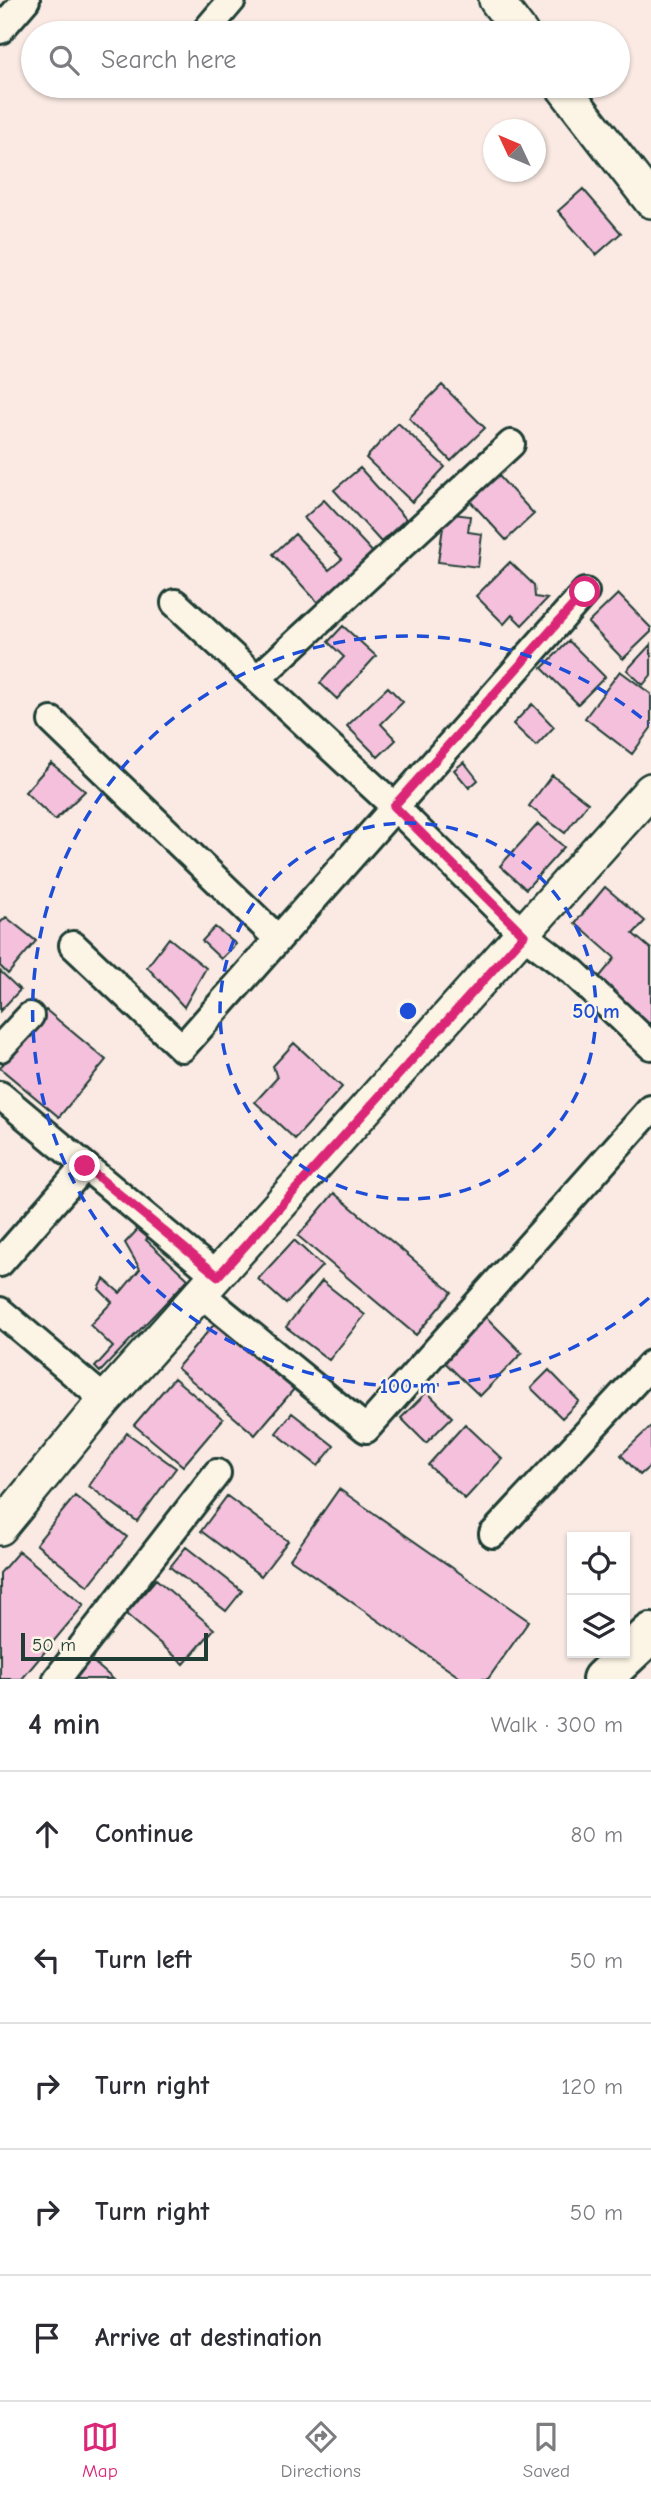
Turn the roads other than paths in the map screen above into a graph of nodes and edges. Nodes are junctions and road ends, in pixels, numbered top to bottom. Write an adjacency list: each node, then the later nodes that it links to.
1 (26, 0): 6 (street)
2 (233, 0): 4 (street)
3 (496, 0): 5 (street)
4 (215, 21)
5 (512, 21)
6 (0, 30)
7 (571, 98): 8 (street)
8 (651, 201)
9 (511, 444): 12 (street)
10 (585, 592): 15 (street)
11 (174, 603): 12 (street)
12 (257, 679): 15 (street)
13 (52, 721): 17 (street)
14 (651, 790): 16 (street)
15 (394, 806): 16 (street); 17 (street)
16 (524, 935): 20 (street); 26 (street)
17 (278, 939): 18 (street)
18 (73, 945)
19 (30, 1016): 21 (street)
20 (651, 1046)
21 (0, 1048)
22 (0, 1095): 24 (street)
23 (651, 1109): 26 (street)
24 (85, 1166): 25 (street); 26 (street)
25 (0, 1263)
26 (209, 1285): 29 (street)
27 (0, 1311): 29 (street)
28 (651, 1364): 32 (street)
29 (105, 1400): 31 (street)
30 (217, 1473): 34 (street)
31 (0, 1528)
32 (493, 1534)
33 (651, 1633): 35 (main road)
34 (57, 1679)
35 (602, 1679)

